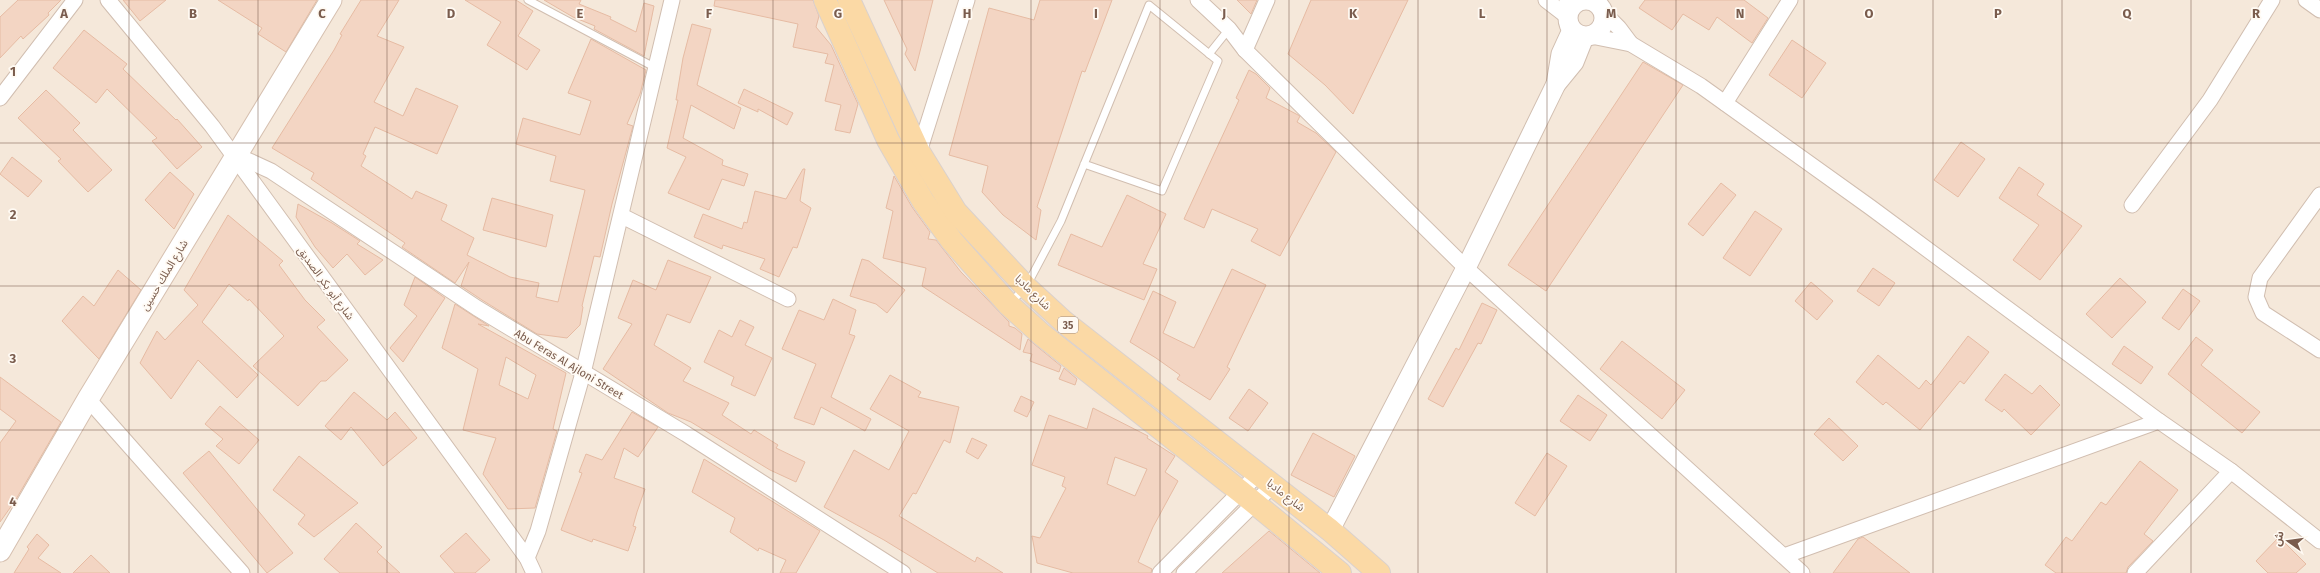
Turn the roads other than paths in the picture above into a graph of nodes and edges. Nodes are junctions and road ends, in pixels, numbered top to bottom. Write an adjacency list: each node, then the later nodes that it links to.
1 (75, 0): 23 (street)
2 (108, 0): 26 (street, شارع أبو بكر الصديق)
3 (331, 0): 26 (main road, شارع الملك حسين)
4 (528, 0): 22 (lane)
5 (672, 0): 22 (street)
6 (825, 0): 34 (main road, 35)
7 (849, 0): 25 (main road, شارع مادبا / 35)
8 (967, 0): 25 (street)
9 (1198, 0): 18 (street)
10 (1267, 0): 20 (street)
11 (1546, 0): 17 (street)
12 (1790, 0): 24 (street)
13 (2272, 0): 29 (street)
14 (2306, 0): 16 (street)
15 (1605, 8): 17 (street); 17 (street); 19 (street)
16 (2320, 10)
17 (1577, 16): 19 (street); 31 (street)
18 (1229, 29): 20 (street); 21 (lane)
19 (1631, 44): 24 (street)
20 (1245, 50): 31 (street)
21 (1208, 54): 27 (lane); 27 (lane)
22 (656, 68): 30 (street)
23 (0, 98)
24 (1725, 103): 38 (street)
25 (920, 152): 32 (main road, شارع مادبا / 35)
26 (236, 159): 36 (street, Abu Feras Al Ajloni Street); 37 (main road, شارع الملك حسين); 46 (street, شارع أبو بكر الصديق)
27 (1084, 164): 32 (lane)
28 (2320, 195): 35 (street)
29 (2132, 205)
30 (622, 216): 33 (street); 36 (street)
31 (1466, 268): 42 (street); 45 (street)
32 (1026, 287): 34 (lane); 40 (main road, شارع مادبا / 35)
33 (788, 299)
34 (1008, 304): 41 (main road, 35)
35 (2320, 350)
36 (583, 373): 46 (street); 49 (street, Abu Feras Al Ajloni Street)
37 (88, 399): 44 (main road, شارع الملك حسين); 47 (street)
38 (2159, 421): 39 (street); 45 (street)
39 (2231, 470): 43 (street); 55 (street)
40 (1265, 479): 41 (street); 42 (main road, شارع مادبا / 35)
41 (1248, 498): 50 (street); 51 (street); 52 (main road, 35)
42 (1330, 530): 53 (main road, شارع مادبا / 35)
43 (2320, 541)
44 (0, 551)
45 (1784, 556): 54 (street)
46 (527, 558): 48 (street, شارع أبو بكر الصديق)
47 (242, 573)
48 (534, 573)
49 (902, 573)
50 (1160, 573)
51 (1184, 573)
52 (1340, 573)
53 (1379, 573)
54 (1802, 573)
55 (2135, 573)

